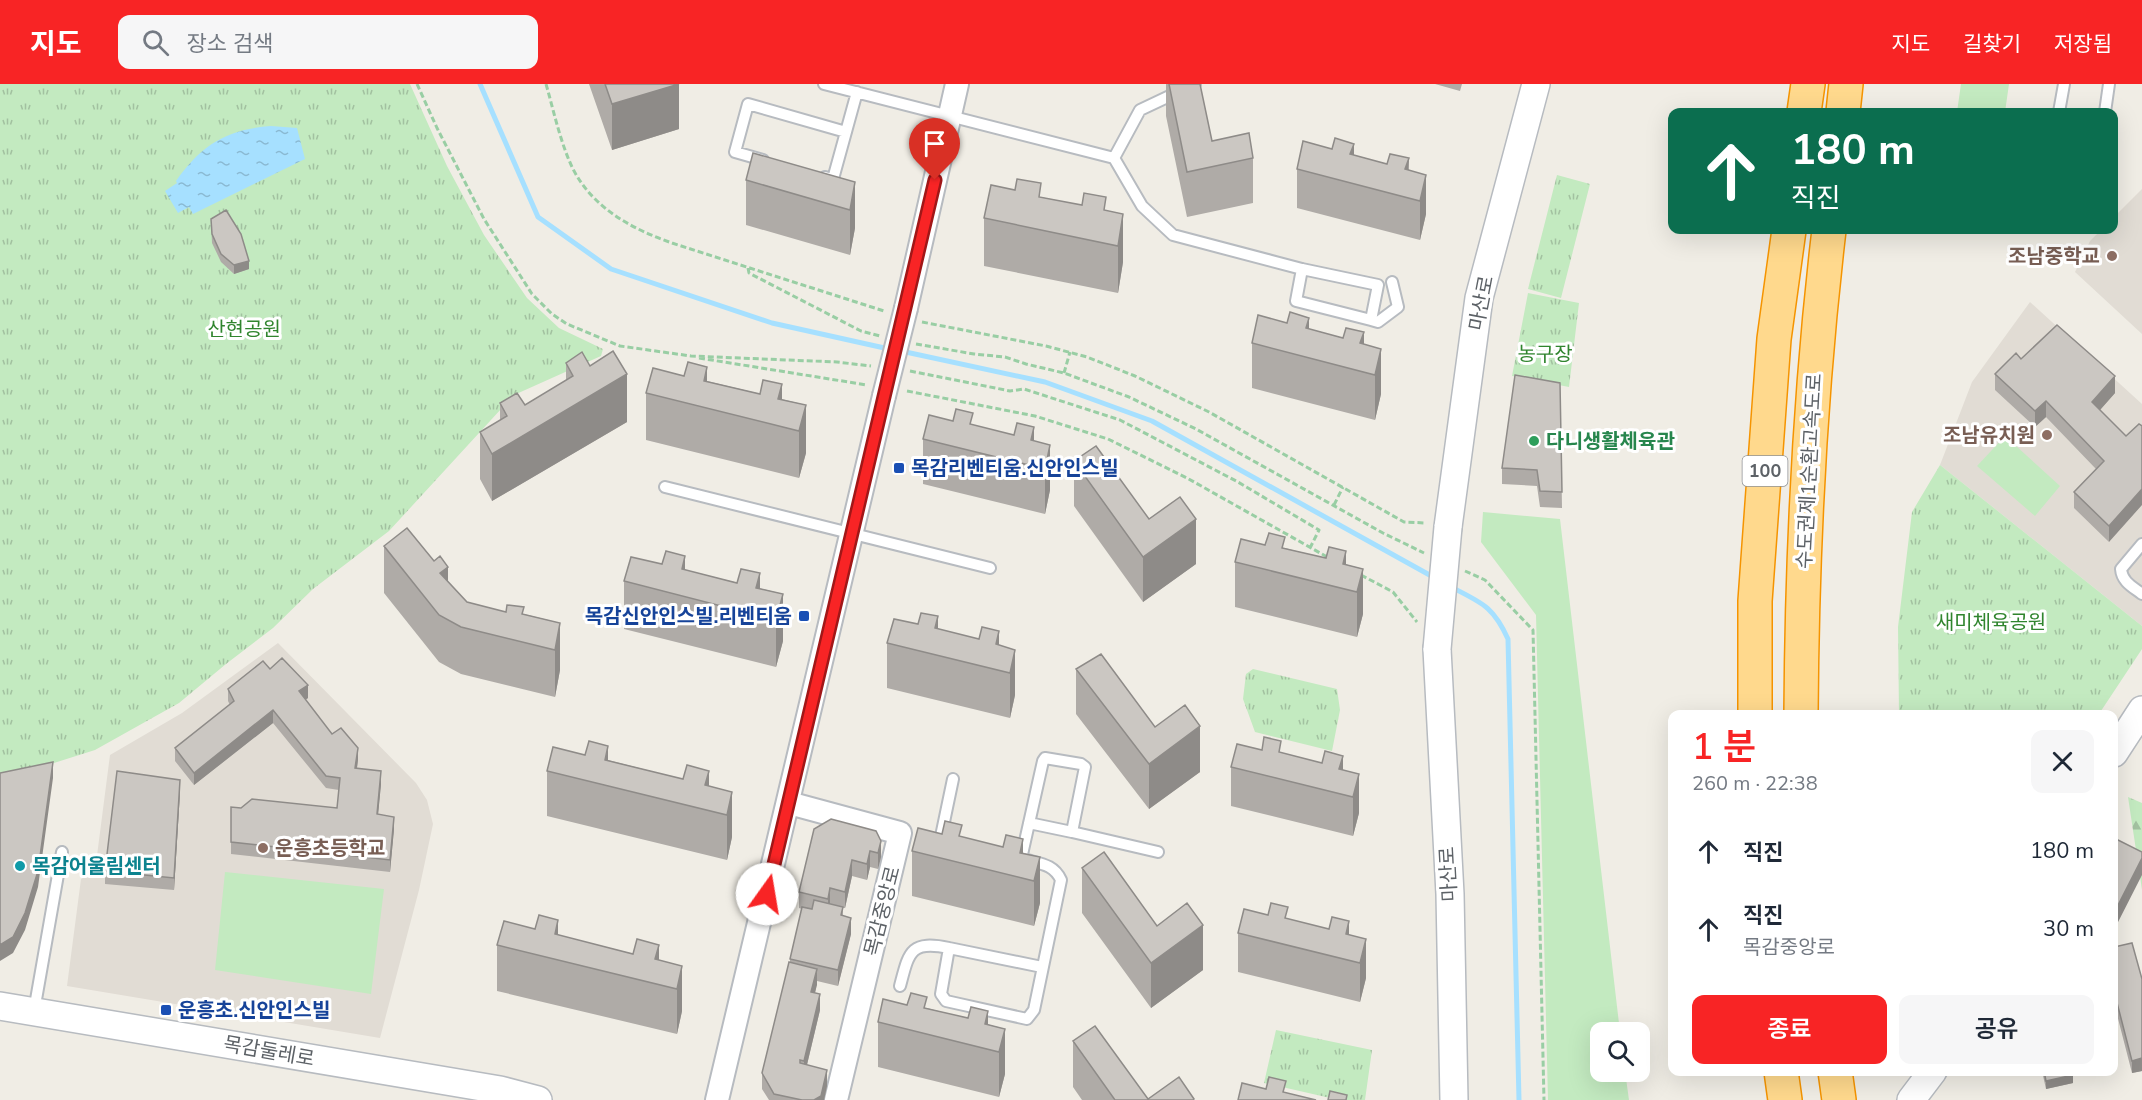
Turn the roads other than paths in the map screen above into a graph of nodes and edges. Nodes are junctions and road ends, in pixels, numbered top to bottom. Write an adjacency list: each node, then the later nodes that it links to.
1 (824, 84): 9 (lane)
2 (957, 84): 14 (street)
3 (1195, 84): 16 (lane)
4 (1536, 84): 54 (street, 마산로, bridge)
5 (1808, 84): 10 (highway)
6 (1846, 84): 11 (highway)
7 (2064, 84): 12 (lane)
8 (2109, 84): 13 (lane)
9 (857, 92): 14 (lane); 15 (lane)
10 (1805, 108)
11 (1843, 108)
12 (2060, 108)
13 (2106, 108)
14 (950, 116): 16 (lane); 25 (street, bridge)
15 (846, 132): 17 (lane); 18 (lane)
16 (1114, 158): 21 (lane)
17 (778, 164)
18 (811, 173)
19 (1788, 234): 29 (highway, 100)
20 (1829, 234): 30 (highway, 수도권제1순환고속도로 / 100)
21 (1302, 269): 23 (lane); 23 (lane)
22 (1392, 282): 23 (lane)
23 (1371, 320)
24 (665, 487): 25 (lane)
25 (852, 534): 27 (lane); 34 (street)
26 (2142, 544): 28 (lane)
27 (990, 568)
28 (2142, 594)
29 (1755, 710)
30 (1801, 710)
31 (2142, 710): 32 (street)
32 (2118, 747)
33 (953, 779): 37 (lane)
34 (789, 803): 52 (street); 53 (street, 목감중앙로)
35 (1029, 823): 36 (lane); 36 (lane); 41 (lane)
36 (1072, 832): 39 (lane)
37 (951, 844)
38 (62, 852): 46 (lane)
39 (1158, 852)
40 (1010, 856): 41 (lane)
41 (1021, 859): 43 (lane)
42 (949, 948): 43 (lane); 43 (lane); 44 (lane)
43 (1042, 967)
44 (900, 986)
45 (0, 1006): 46 (street, 목감둘레로)
46 (34, 1011): 51 (street, 목감둘레로)
47 (1782, 1076): 55 (highway)
48 (1836, 1076): 56 (highway)
49 (1931, 1076): 57 (street)
50 (1934, 1076): 58 (street)
51 (538, 1100)
52 (717, 1100)
53 (836, 1100)
54 (1454, 1100)
55 (1785, 1100)
56 (1839, 1100)
57 (1911, 1100)
58 (1928, 1100)

